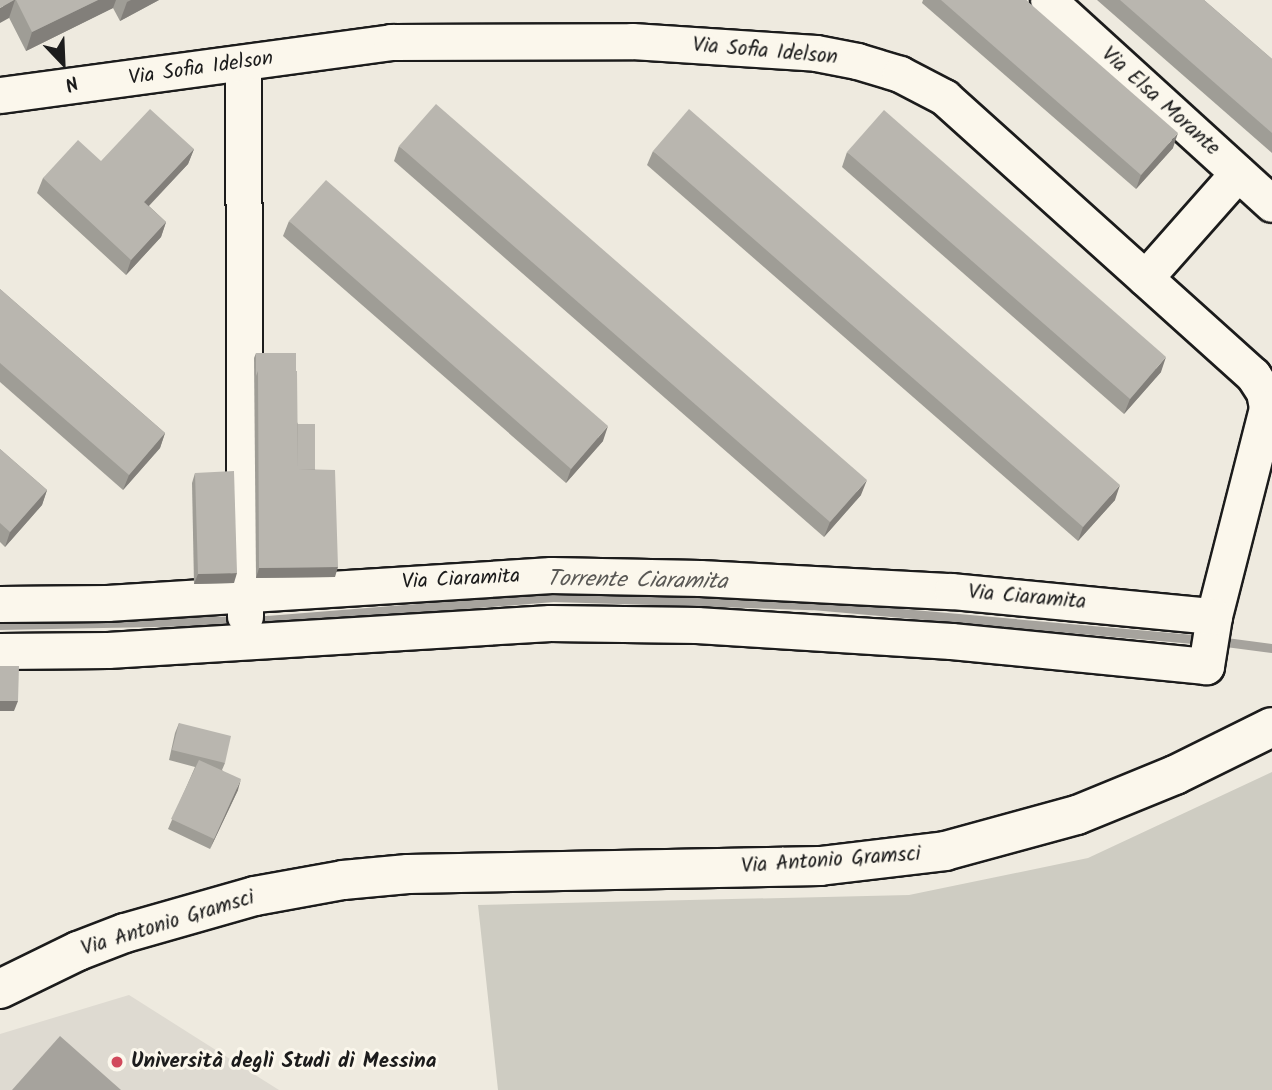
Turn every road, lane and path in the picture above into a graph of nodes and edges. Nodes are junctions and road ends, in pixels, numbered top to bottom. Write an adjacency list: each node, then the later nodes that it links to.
1 (1048, 0): 4 (street, Via Elsa Morante)
2 (243, 63): 3 (street, Via Sofia Idelson); 6 (street, Via Sofia Idelson); 8 (street)
3 (0, 95)
4 (1238, 173): 5 (street, Via Elsa Morante); 6 (street)
5 (1272, 204)
6 (1145, 278): 10 (street, Via Sofia Idelson)
7 (350, 586): 8 (street, Via Ciaramita); 10 (street, Via Ciaramita); 11 (street)
8 (243, 593): 9 (street, Via Ciaramita); 12 (street)
9 (0, 604)
10 (1214, 616): 11 (street, Via Sofia Idelson)
11 (357, 633): 12 (street)
12 (246, 641): 13 (street)
13 (0, 651)
14 (1272, 727): 15 (main road, Via Antonio Gramsci)
15 (0, 989)

